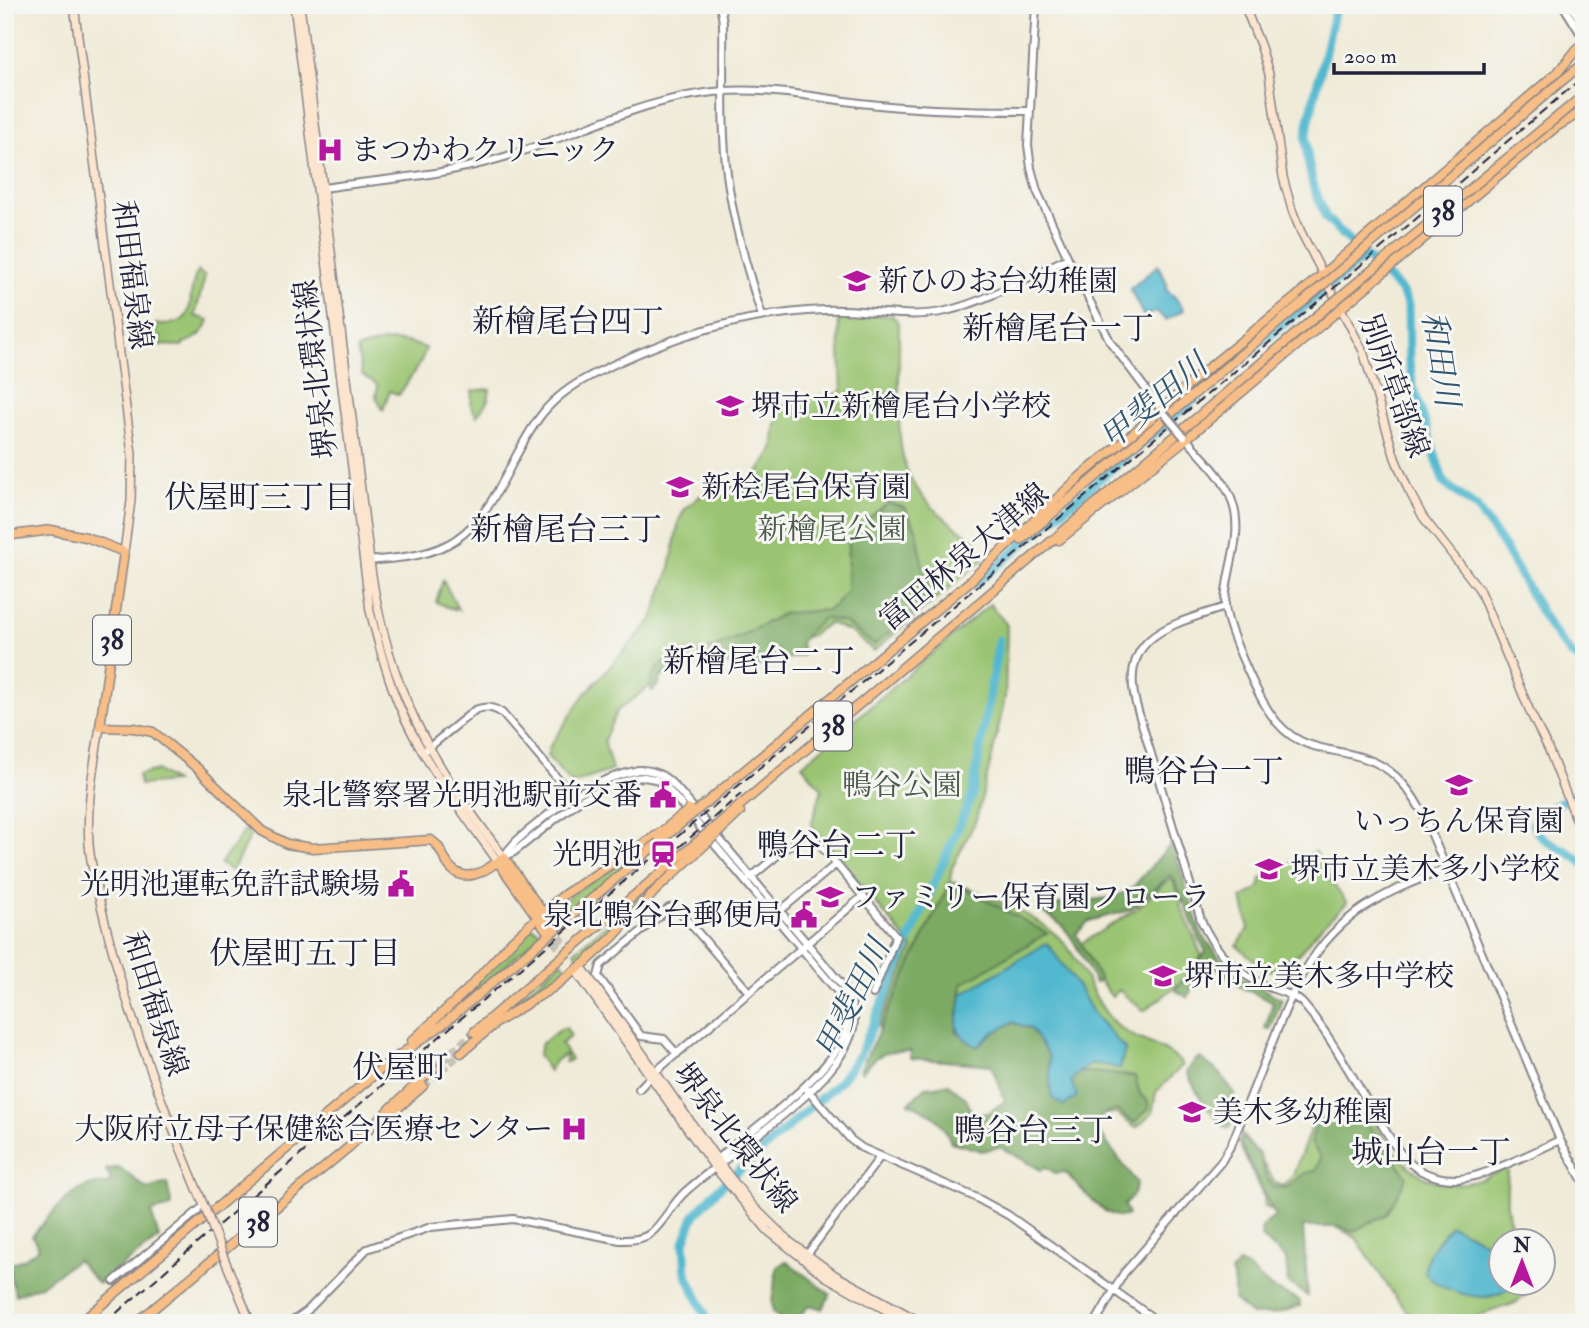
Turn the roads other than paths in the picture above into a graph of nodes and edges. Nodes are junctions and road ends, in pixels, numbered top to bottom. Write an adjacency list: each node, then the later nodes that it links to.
1 (74, 5): 26 (main road, 和田福泉線)
2 (294, 5): 27 (main road, 堺泉北環状線)
3 (300, 5): 18 (main road, 堺泉北環状線)
4 (720, 5): 13 (street)
5 (1037, 5): 16 (street)
6 (1244, 5): 20 (main road, 別所草部線)
7 (1563, 5): 10 (street)
8 (1571, 5): 9 (street)
9 (1584, 27)
10 (1584, 40): 20 (main road)
11 (5, 60): 15 (street)
12 (1584, 63): 28 (main road, 富田林泉大津線 / 38, bridge)
13 (724, 91): 16 (street); 18 (street); 22 (street)
14 (1584, 95): 29 (main road, 富田林泉大津線 / 38, bridge)
15 (5, 96)
16 (1030, 110): 19 (street)
17 (1584, 110): 21 (main road)
18 (323, 188): 27 (main road, 堺泉北環状線)
19 (1068, 258): 22 (street); 23 (street)
20 (1323, 274): 21 (main road, 別所草部線); 23 (main road)
21 (1341, 307): 24 (main road); 36 (main road, 別所草部線)
22 (762, 316): 27 (street)
23 (1163, 411): 24 (street, bridge); 28 (main road)
24 (1185, 438): 29 (main road); 30 (street)
25 (5, 536): 26 (main road)
26 (124, 552): 31 (main road, 38)
27 (366, 562): 32 (main road, 堺泉北環状線)
28 (973, 578): 34 (main road, 富田林泉大津線 / 38)
29 (1006, 580): 35 (main road, 富田林泉大津線 / 38)
30 (1225, 607): 39 (street); 50 (street)
31 (100, 727): 37 (main road); 65 (main road, 和田福泉線)
32 (425, 750): 33 (street); 37 (main road, 堺泉北環状線)
33 (574, 799): 37 (street); 40 (street)
34 (700, 805): 43 (main road, bridge); 54 (main road, 富田林泉大津線 / 38, bridge)
35 (719, 828): 47 (main road, bridge); 51 (main road, 富田林泉大津線 / 38, bridge)
36 (1584, 839)
37 (501, 859): 43 (main road)
38 (836, 864): 40 (street); 41 (street); 42 (street)
39 (1446, 869): 50 (street); 60 (street)
40 (749, 879): 42 (street); 45 (street)
41 (863, 896): 45 (street); 49 (street)
42 (780, 911): 45 (street)
43 (540, 916): 44 (main road); 54 (main road)
44 (549, 928)
45 (804, 945): 48 (street); 59 (street)
46 (569, 956): 47 (main road)
47 (578, 969): 52 (main road); 56 (main road, 堺泉北環状線)
48 (749, 992): 53 (street); 53 (street)
49 (873, 994)
50 (1291, 996): 60 (street); 68 (street)
51 (474, 1032)
52 (460, 1053)
53 (677, 1054): 56 (street)
54 (387, 1064): 69 (main road, 富田林泉大津線 / 38)
55 (434, 1068): 61 (main road, 38)
56 (653, 1074): 58 (street); 63 (main road, 堺泉北環状線)
57 (423, 1086): 61 (main road)
58 (639, 1089)
59 (809, 1091): 62 (street); 63 (street)
60 (1560, 1140): 64 (street)
61 (349, 1146): 70 (main road, 38)
62 (880, 1157): 66 (street); 68 (street)
63 (718, 1164): 66 (main road, 堺泉北環状線); 72 (street)
64 (1584, 1183)
65 (205, 1207): 67 (street); 71 (main road, 和田福泉線, bridge)
66 (805, 1258): 73 (main road, 堺泉北環状線); 74 (main road, 堺泉北環状線)
67 (114, 1281)
68 (1112, 1289): 75 (street); 76 (street)
69 (79, 1323)
70 (136, 1323)
71 (251, 1323)
72 (290, 1323)
73 (909, 1323)
74 (923, 1323)
75 (1095, 1323)
76 (1160, 1323)

